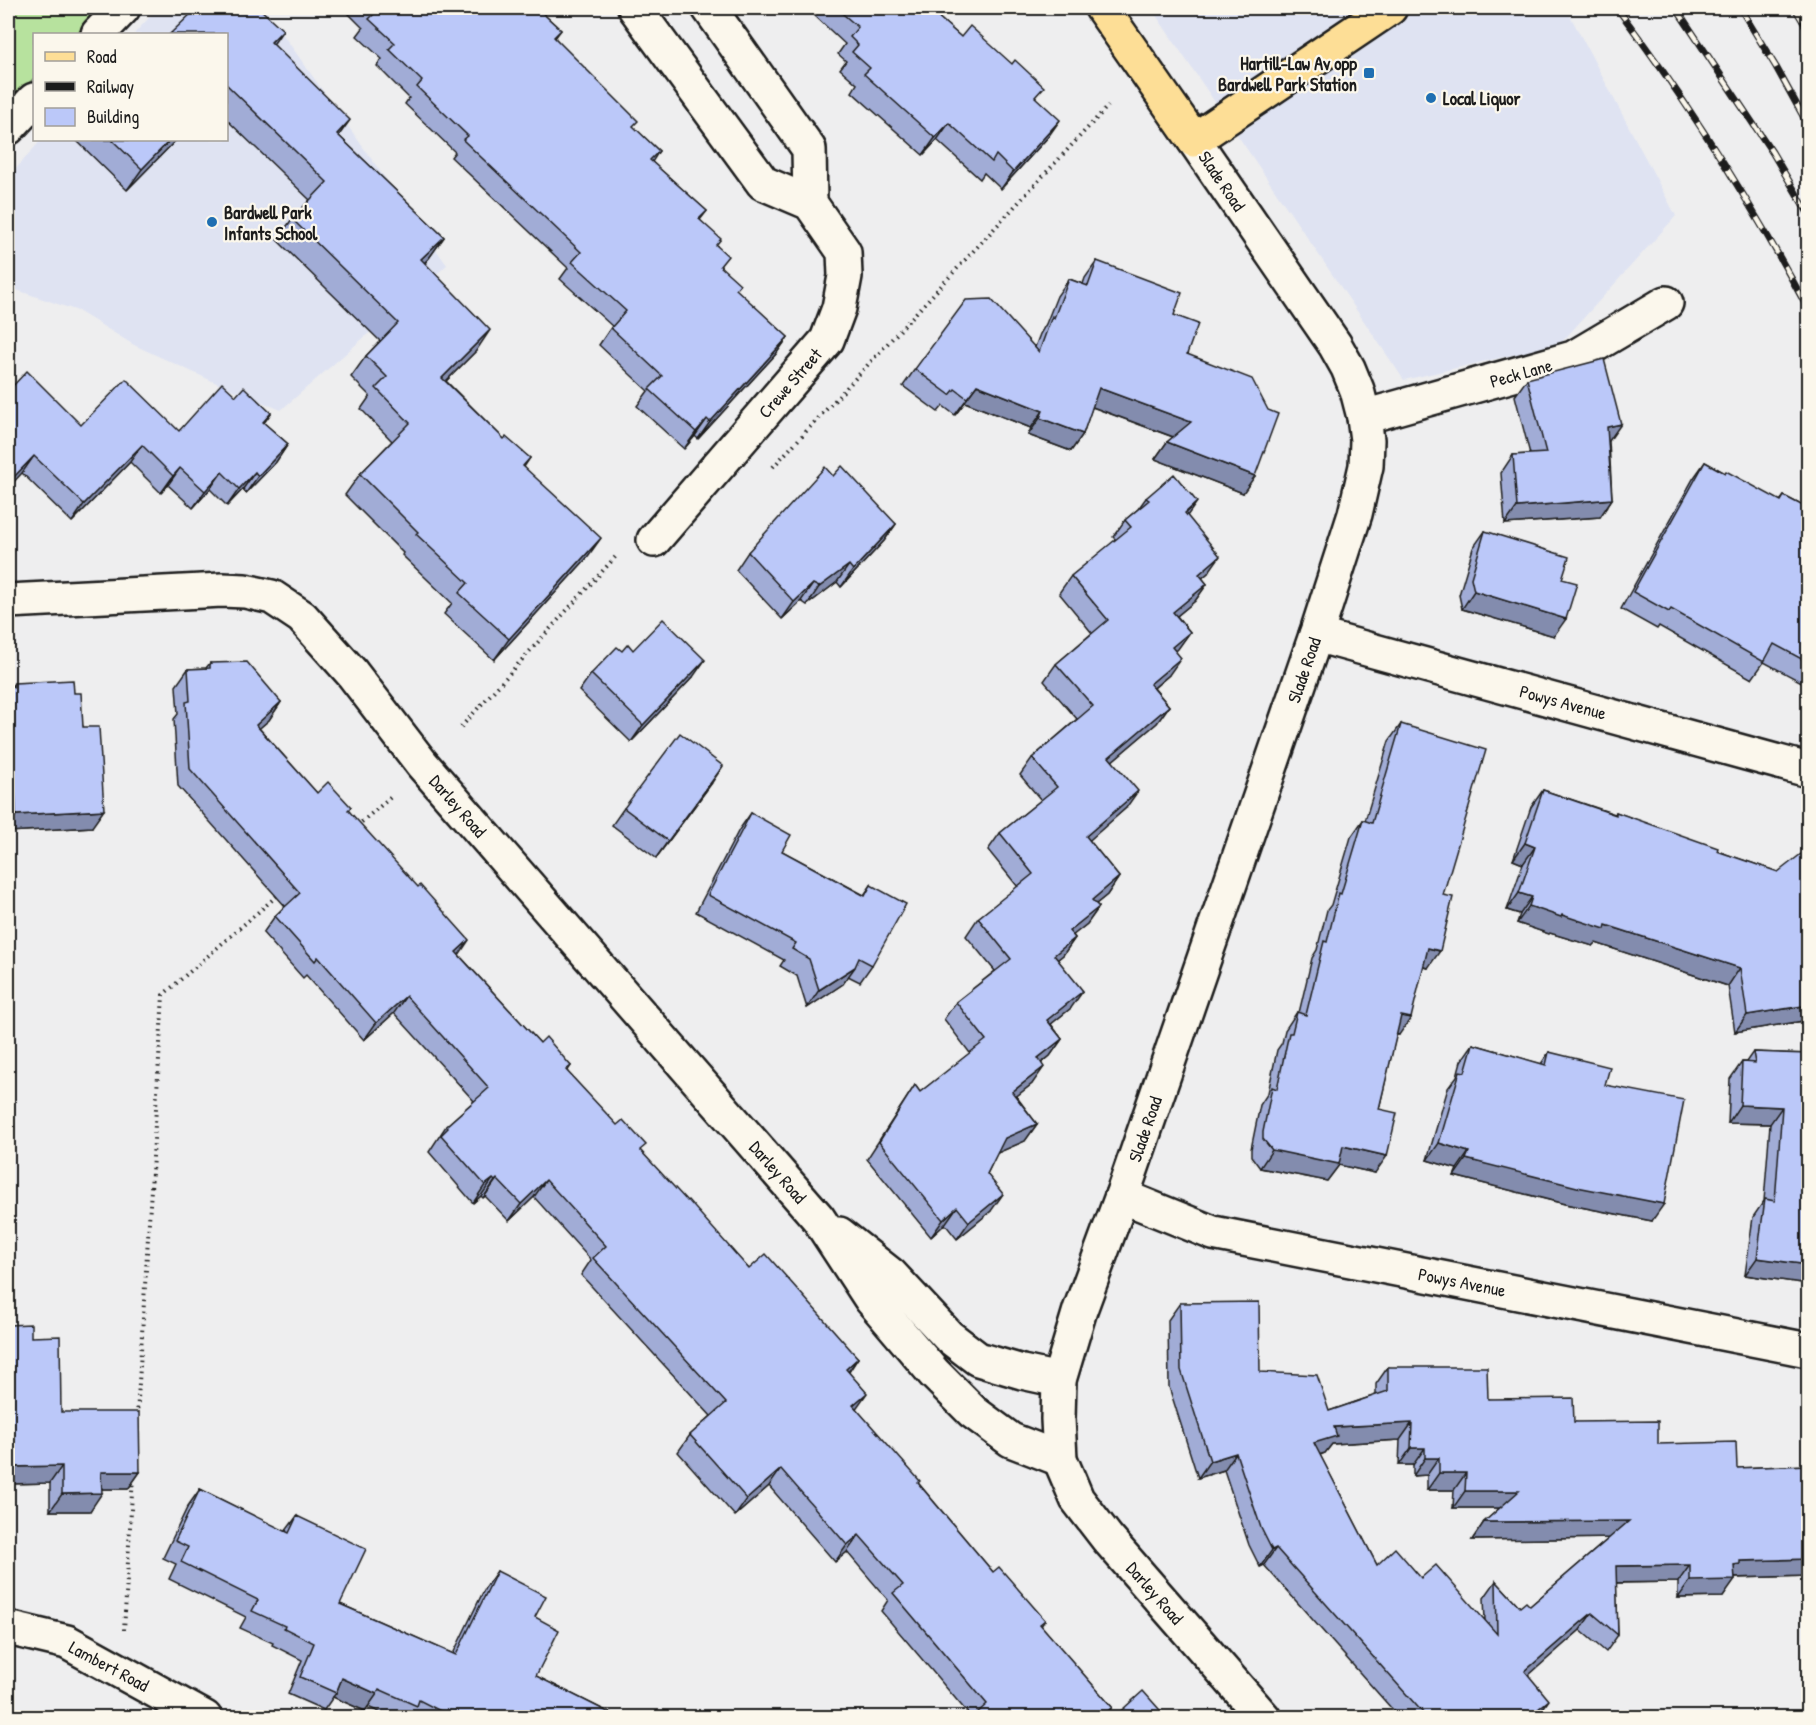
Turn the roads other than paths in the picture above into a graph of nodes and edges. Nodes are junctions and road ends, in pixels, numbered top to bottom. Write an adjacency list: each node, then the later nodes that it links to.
1 (123, 8): 6 (street)
2 (635, 8): 10 (street)
3 (709, 8): 10 (street)
4 (1102, 8): 9 (main road, Slade Road)
5 (1390, 8): 9 (main road)
6 (99, 33)
7 (33, 101): 8 (street)
8 (8, 128)
9 (1194, 140): 12 (street, Slade Road)
10 (810, 203): 13 (street, Crewe Street)
11 (1666, 303): 12 (street, Peck Lane)
12 (1364, 417): 15 (street, Slade Road)
13 (654, 540)
14 (8, 601): 18 (street, Darley Road)
15 (1317, 635): 16 (street, Powys Avenue); 17 (street, Slade Road)
16 (1809, 770)
17 (1122, 1197): 19 (street, Powys Avenue); 20 (street, Slade Road)
18 (818, 1218): 20 (street, Darley Road); 21 (street, Darley Road)
19 (1809, 1350)
20 (1059, 1380): 21 (street, Darley Road)
21 (1060, 1459): 24 (street, Darley Road)
22 (8, 1628): 23 (street, Lambert Road)
23 (205, 1718)
24 (1264, 1718)

